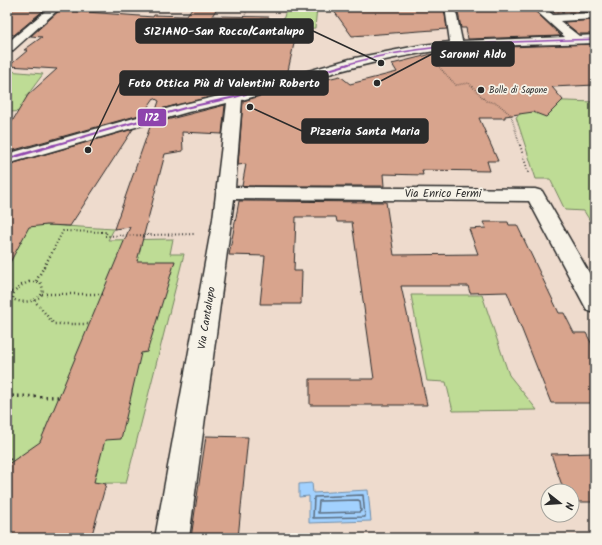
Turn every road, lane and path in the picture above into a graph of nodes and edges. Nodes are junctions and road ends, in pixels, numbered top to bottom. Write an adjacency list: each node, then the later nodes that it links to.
1 (56, 7): 9 (street)
2 (244, 7): 7 (path)
3 (450, 7): 12 (street)
4 (537, 7): 6 (street)
5 (595, 16): 6 (street)
6 (550, 18): 10 (street)
7 (240, 30)
8 (7, 36): 9 (street)
9 (22, 36): 14 (street)
10 (575, 39): 11 (street); 12 (street)
11 (595, 39)
12 (456, 45): 13 (street)
13 (422, 49): 15 (street); 18 (path)
14 (7, 50)
15 (235, 97): 16 (street); 17 (street, Via Cantalupo)
16 (7, 159)
17 (226, 192): 18 (street, Via Enrico Fermi); 19 (street, Via Cantalupo)
18 (535, 195): 26 (street)
19 (220, 234): 20 (path); 32 (street, Via Cantalupo)
20 (36, 281): 22 (path); 23 (path)
21 (7, 292): 22 (path)
22 (14, 292): 25 (path)
23 (41, 294): 24 (path); 25 (path)
24 (103, 294)
25 (34, 300): 27 (path)
26 (595, 304)
27 (90, 324)
28 (7, 396): 29 (path)
29 (59, 397)
30 (7, 454): 31 (path)
31 (11, 462)
32 (172, 538)

